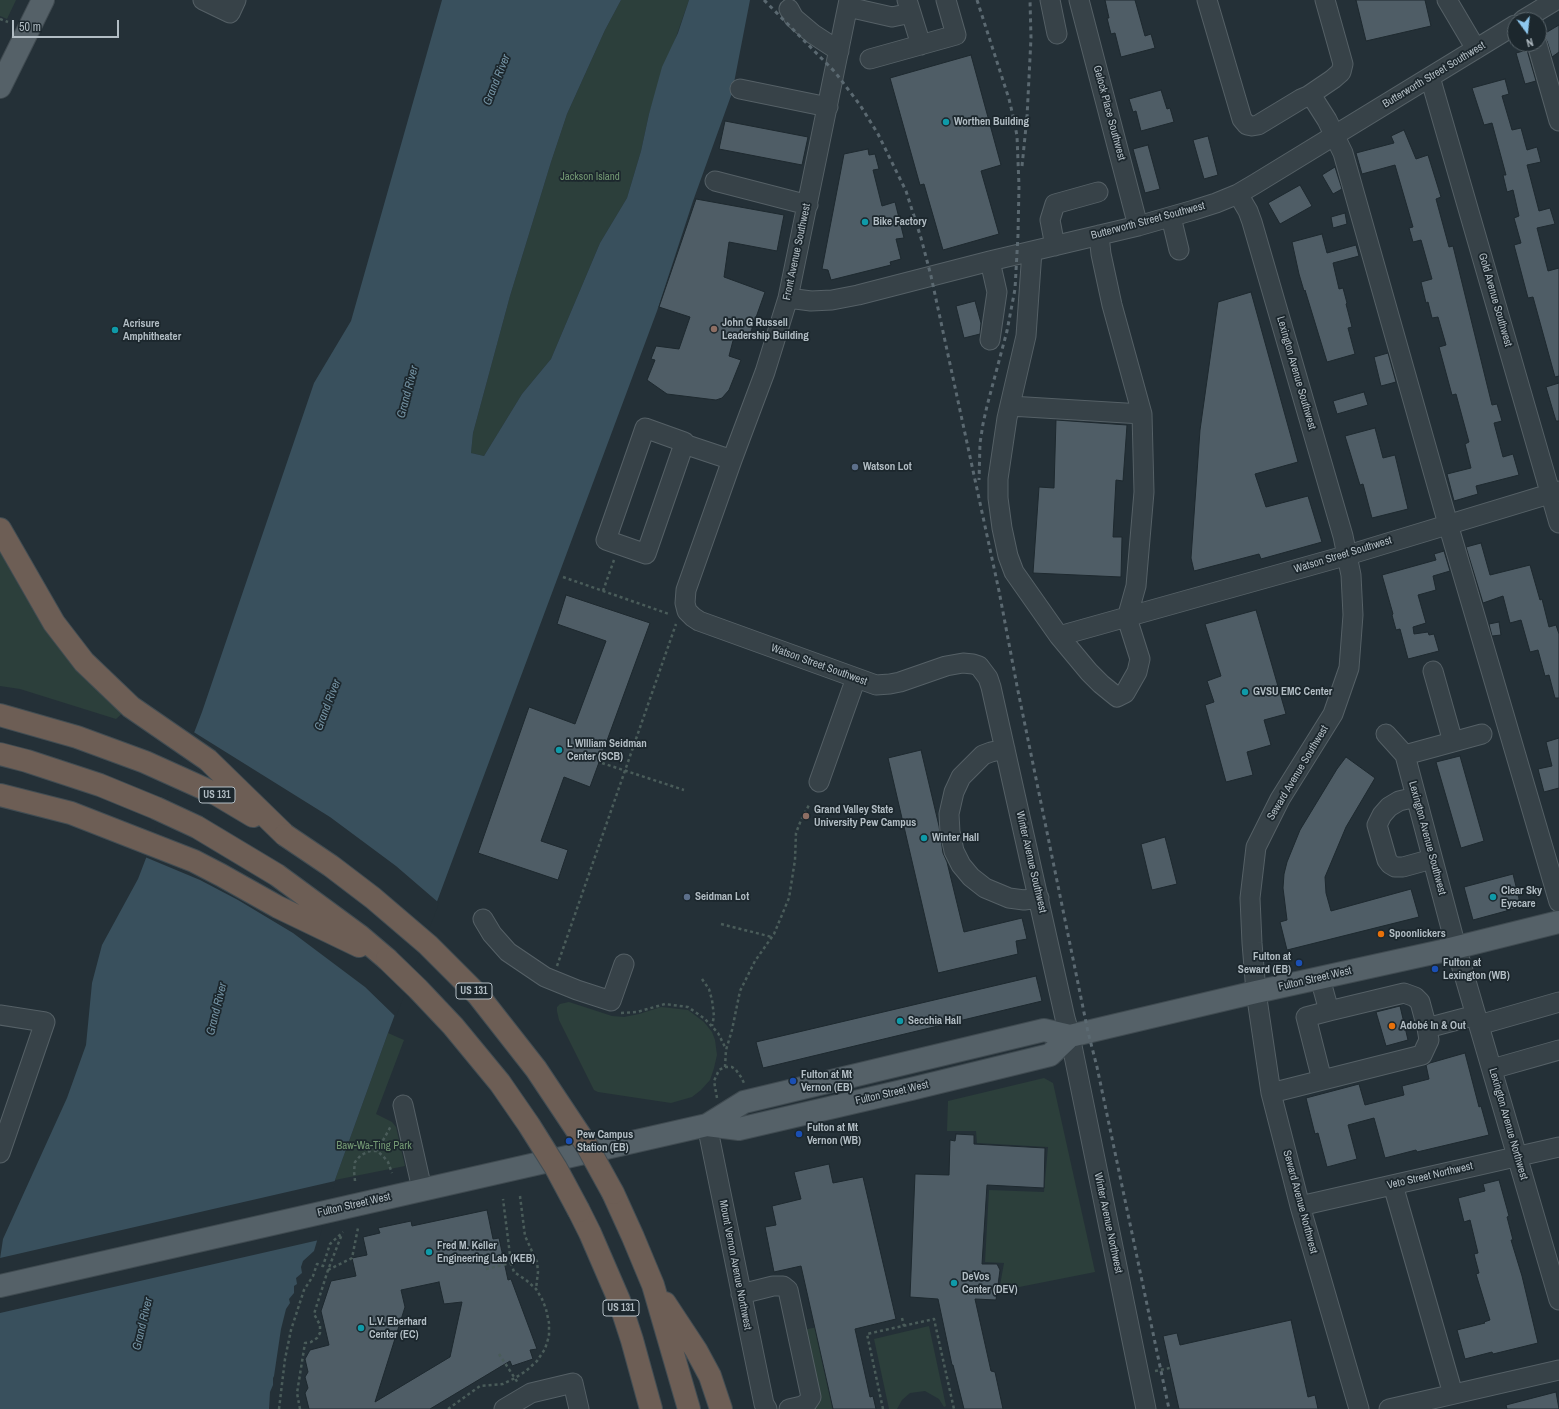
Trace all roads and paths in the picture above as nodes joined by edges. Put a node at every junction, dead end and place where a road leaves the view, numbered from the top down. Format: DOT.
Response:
graph roads {
  1 [pos="43,0"];
  2 [pos="203,0"];
  3 [pos="236,0"];
  4 [pos="946,0"];
  5 [pos="1050,0"];
  6 [pos="1079,0"];
  7 [pos="1207,0"];
  8 [pos="1326,0"];
  9 [pos="1447,0"];
  10 [pos="1556,0"];
  11 [pos="849,4"];
  12 [pos="909,7"];
  13 [pos="789,9"];
  14 [pos="1537,12"];
  15 [pos="0,18"];
  16 [pos="8,22"];
  17 [pos="1507,30"];
  18 [pos="1057,34"];
  19 [pos="921,45"];
  20 [pos="1476,49"];
  21 [pos="839,51"];
  22 [pos="1539,52"];
  23 [pos="870,59"];
  24 [pos="1430,77"];
  25 [pos="0,87"];
  26 [pos="740,90"];
  27 [pos="1308,96"];
  28 [pos="828,107"];
  29 [pos="1559,121"];
  30 [pos="1336,135"];
  31 [pos="715,181"];
  32 [pos="1098,192"];
  33 [pos="1238,194"];
  34 [pos="808,205"];
  35 [pos="1172,217"];
  36 [pos="1138,226"];
  37 [pos="1099,235"];
  38 [pos="1055,246"];
  39 [pos="1179,250"];
  40 [pos="1032,251"];
  41 [pos="990,261"];
  42 [pos="788,298"];
  43 [pos="990,340"];
  44 [pos="1010,406"];
  45 [pos="1142,414"];
  46 [pos="684,444"];
  47 [pos="732,460"];
  48 [pos="1555,492"];
  49 [pos="1559,523"];
  50 [pos="1448,524"];
  51 [pos="0,529"];
  52 [pos="619,544"];
  53 [pos="1348,555"];
  54 [pos="563,577"];
  55 [pos="603,591"];
  56 [pos="669,614"];
  57 [pos="682,618"];
  58 [pos="1127,618"];
  59 [pos="1059,636"];
  60 [pos="1433,671"];
  61 [pos="856,678"];
  62 [pos="991,688"];
  63 [pos="0,715"];
  64 [pos="1386,734"];
  65 [pos="1482,734"];
  66 [pos="1453,742"];
  67 [pos="1005,749"];
  68 [pos="0,754"];
  69 [pos="1404,755"];
  70 [pos="602,764"];
  71 [pos="625,771"];
  72 [pos="819,782"];
  73 [pos="684,790"];
  74 [pos="0,795"];
  75 [pos="1416,797"];
  76 [pos="809,805"];
  77 [pos="285,835"];
  78 [pos="1432,859"];
  79 [pos="1039,898"];
  80 [pos="1559,902"];
  81 [pos="483,919"];
  82 [pos="1559,922"];
  83 [pos="721,924"];
  84 [pos="772,938"];
  85 [pos="1456,947"];
  86 [pos="387,959"];
  87 [pos="624,964"];
  88 [pos="555,970"];
  89 [pos="1320,978"];
  90 [pos="702,979"];
  91 [pos="1256,992"];
  92 [pos="1559,1002"];
  93 [pos="1329,1011"];
  94 [pos="618,1013"];
  95 [pos="0,1015"];
  96 [pos="1477,1020"];
  97 [pos="712,1026"];
  98 [pos="1428,1028"];
  99 [pos="1070,1036"];
  100 [pos="726,1050"];
  101 [pos="1559,1050"];
  102 [pos="725,1067"];
  103 [pos="1492,1069"];
  104 [pos="1322,1080"];
  105 [pos="746,1090"];
  106 [pos="1271,1092"];
  107 [pos="718,1098"];
  108 [pos="403,1104"];
  109 [pos="707,1125"];
  110 [pos="1559,1147"];
  111 [pos="0,1153"];
  112 [pos="1517,1156"];
  113 [pos="392,1173"];
  114 [pos="355,1181"];
  115 [pos="1393,1185"];
  116 [pos="422,1189"];
  117 [pos="520,1196"];
  118 [pos="503,1199"];
  119 [pos="1300,1206"];
  120 [pos="358,1228"];
  121 [pos="512,1263"];
  122 [pos="486,1269"];
  123 [pos="328,1270"];
  124 [pos="653,1285"];
  125 [pos="0,1286"];
  126 [pos="536,1289"];
  127 [pos="741,1294"];
  128 [pos="1559,1300"];
  129 [pos="902,1318"];
  130 [pos="904,1326"];
  131 [pos="499,1354"];
  132 [pos="1170,1368"];
  133 [pos="1559,1370"];
  134 [pos="1148,1373"];
  135 [pos="515,1378"];
  136 [pos="1453,1394"];
  137 [pos="526,1396"];
  138 [pos="767,1408"];
  139 [pos="279,1409"];
  140 [pos="300,1409"];
  141 [pos="448,1409"];
  142 [pos="504,1409"];
  143 [pos="579,1409"];
  144 [pos="651,1409"];
  145 [pos="689,1409"];
  146 [pos="721,1409"];
  147 [pos="789,1409"];
  148 [pos="883,1409"];
  149 [pos="954,1409"];
  150 [pos="1146,1409"];
  151 [pos="1359,1409"];
  152 [pos="1389,1409"];
  1 -- 25 [label="main road"];
  2 -- 3 [label="street"];
  4 -- 19 [label="street"];
  5 -- 18 [label="street"];
  6 -- 36 [label="street, Gelock Place Southwest"];
  7 -- 27 [label="street"];
  8 -- 27 [label="street"];
  9 -- 20 [label="street"];
  10 -- 14 [label="street, Butterworth Street Southwest"];
  11 -- 12 [label="street"];
  11 -- 21 [label="street, Front Avenue Southwest"];
  12 -- 19 [label="street"];
  13 -- 21 [label="street"];
  15 -- 16 [label="path"];
  17 -- 20 [label="street, Butterworth Street Southwest"];
  19 -- 23 [label="street"];
  20 -- 24 [label="street, Butterworth Street Southwest"];
  21 -- 28 [label="street, Front Avenue Southwest"];
  22 -- 29 [label="street"];
  24 -- 30 [label="street, Butterworth Street Southwest"];
  24 -- 48 [label="street, Gold Avenue Southwest"];
  26 -- 28 [label="street"];
  27 -- 30 [label="street"];
  28 -- 34 [label="street, Front Avenue Southwest"];
  30 -- 33 [label="street, Butterworth Street Southwest"];
  30 -- 50 [label="street"];
  31 -- 34 [label="street"];
  32 -- 38 [label="street"];
  33 -- 35 [label="street, Butterworth Street Southwest"];
  33 -- 53 [label="street, Lexington Avenue Southwest"];
  34 -- 42 [label="street, Front Avenue Southwest"];
  35 -- 36 [label="street, Butterworth Street Southwest"];
  35 -- 39 [label="street"];
  36 -- 37 [label="street, Butterworth Street Southwest"];
  37 -- 38 [label="street, Butterworth Street Southwest"];
  37 -- 45 [label="street"];
  38 -- 40 [label="street, Butterworth Street Southwest"];
  40 -- 41 [label="street, Butterworth Street Southwest"];
  40 -- 44 [label="street"];
  41 -- 42 [label="street, Butterworth Street Southwest"];
  41 -- 43 [label="street"];
  42 -- 47 [label="street, Front Avenue Southwest"];
  44 -- 45 [label="street"];
  44 -- 59 [label="street"];
  45 -- 58 [label="street"];
  46 -- 47 [label="street"];
  46 -- 52 [label="street"];
  46 -- 52 [label="street"];
  47 -- 57 [label="street, Front Avenue Southwest"];
  48 -- 49 [label="street, Gold Avenue Southwest"];
  48 -- 50 [label="street, Watson Street Southwest"];
  50 -- 53 [label="street, Watson Street Southwest"];
  50 -- 80 [label="street"];
  51 -- 77 [label="highway"];
  52 -- 55 [label="path"];
  53 -- 58 [label="street, Watson Street Southwest"];
  53 -- 91 [label="street, Seward Avenue Southwest"];
  54 -- 55 [label="path"];
  55 -- 56 [label="path"];
  57 -- 61 [label="street, Watson Street Southwest"];
  57 -- 71 [label="path"];
  58 -- 59 [label="street, Watson Street Southwest"];
  58 -- 59 [label="street"];
  60 -- 66 [label="street"];
  61 -- 62 [label="street, Watson Street Southwest"];
  61 -- 72 [label="street"];
  62 -- 67 [label="street, Winter Avenue Southwest"];
  63 -- 77 [label="highway, US 131"];
  64 -- 69 [label="street, Lexington Avenue Southwest"];
  65 -- 66 [label="street"];
  66 -- 69 [label="street"];
  67 -- 79 [label="street, Winter Avenue Southwest"];
  67 -- 79 [label="street"];
  68 -- 86 [label="highway, US 131"];
  69 -- 75 [label="street, Lexington Avenue Southwest"];
  70 -- 71 [label="path"];
  71 -- 73 [label="path"];
  71 -- 88 [label="path"];
  74 -- 86 [label="highway"];
  75 -- 78 [label="street, Lexington Avenue Southwest"];
  75 -- 78 [label="street"];
  76 -- 84 [label="path"];
  77 -- 124 [label="highway, US 131, bridge"];
  78 -- 85 [label="street, Lexington Avenue Southwest"];
  79 -- 99 [label="street, Winter Avenue Southwest"];
  81 -- 87 [label="street"];
  82 -- 85 [label="main road, Fulton Street West"];
  83 -- 84 [label="path"];
  84 -- 100 [label="path"];
  85 -- 89 [label="main road, Fulton Street West"];
  85 -- 96 [label="street, Lexington Avenue Northwest"];
  86 -- 144 [label="highway, US 131, bridge"];
  89 -- 91 [label="main road, Fulton Street West"];
  89 -- 93 [label="street"];
  90 -- 97 [label="path"];
  91 -- 99 [label="main road, Fulton Street West"];
  91 -- 106 [label="street, Seward Avenue Northwest"];
  92 -- 96 [label="street"];
  93 -- 98 [label="street"];
  93 -- 104 [label="street"];
  94 -- 97 [label="path"];
  95 -- 111 [label="street"];
  96 -- 98 [label="street"];
  96 -- 103 [label="street, Lexington Avenue Northwest"];
  97 -- 100 [label="path"];
  98 -- 104 [label="street"];
  99 -- 109 [label="main road, Fulton Street West"];
  99 -- 150 [label="street, Winter Avenue Northwest"];
  100 -- 102 [label="path"];
  101 -- 103 [label="street"];
  102 -- 105 [label="path"];
  102 -- 107 [label="path"];
  103 -- 112 [label="street, Lexington Avenue Northwest"];
  104 -- 106 [label="street"];
  106 -- 119 [label="street, Seward Avenue Northwest"];
  108 -- 116 [label="street"];
  109 -- 116 [label="main road, Fulton Street West"];
  109 -- 127 [label="street, Mount Vernon Avenue Northwest"];
  110 -- 112 [label="street, Veto Street Northwest"];
  112 -- 115 [label="street, Veto Street Northwest"];
  112 -- 128 [label="street, Lexington Avenue Northwest"];
  113 -- 114 [label="path"];
  115 -- 119 [label="street, Veto Street Northwest"];
  115 -- 136 [label="street"];
  116 -- 125 [label="main road, Fulton Street West"];
  117 -- 126 [label="path"];
  118 -- 121 [label="path"];
  119 -- 151 [label="street, Seward Avenue Northwest"];
  120 -- 123 [label="path"];
  121 -- 122 [label="path"];
  121 -- 126 [label="path"];
  123 -- 139 [label="path"];
  123 -- 140 [label="path"];
  124 -- 145 [label="highway, US 131"];
  124 -- 146 [label="highway"];
  126 -- 135 [label="path"];
  127 -- 138 [label="street, Mount Vernon Avenue Northwest"];
  127 -- 147 [label="street"];
  129 -- 130 [label="path"];
  130 -- 148 [label="path"];
  130 -- 149 [label="path"];
  131 -- 135 [label="path"];
  132 -- 134 [label="path"];
  133 -- 136 [label="street"];
  135 -- 137 [label="path"];
  135 -- 141 [label="path"];
  136 -- 152 [label="street"];
  137 -- 142 [label="street"];
  137 -- 143 [label="street"];
}
